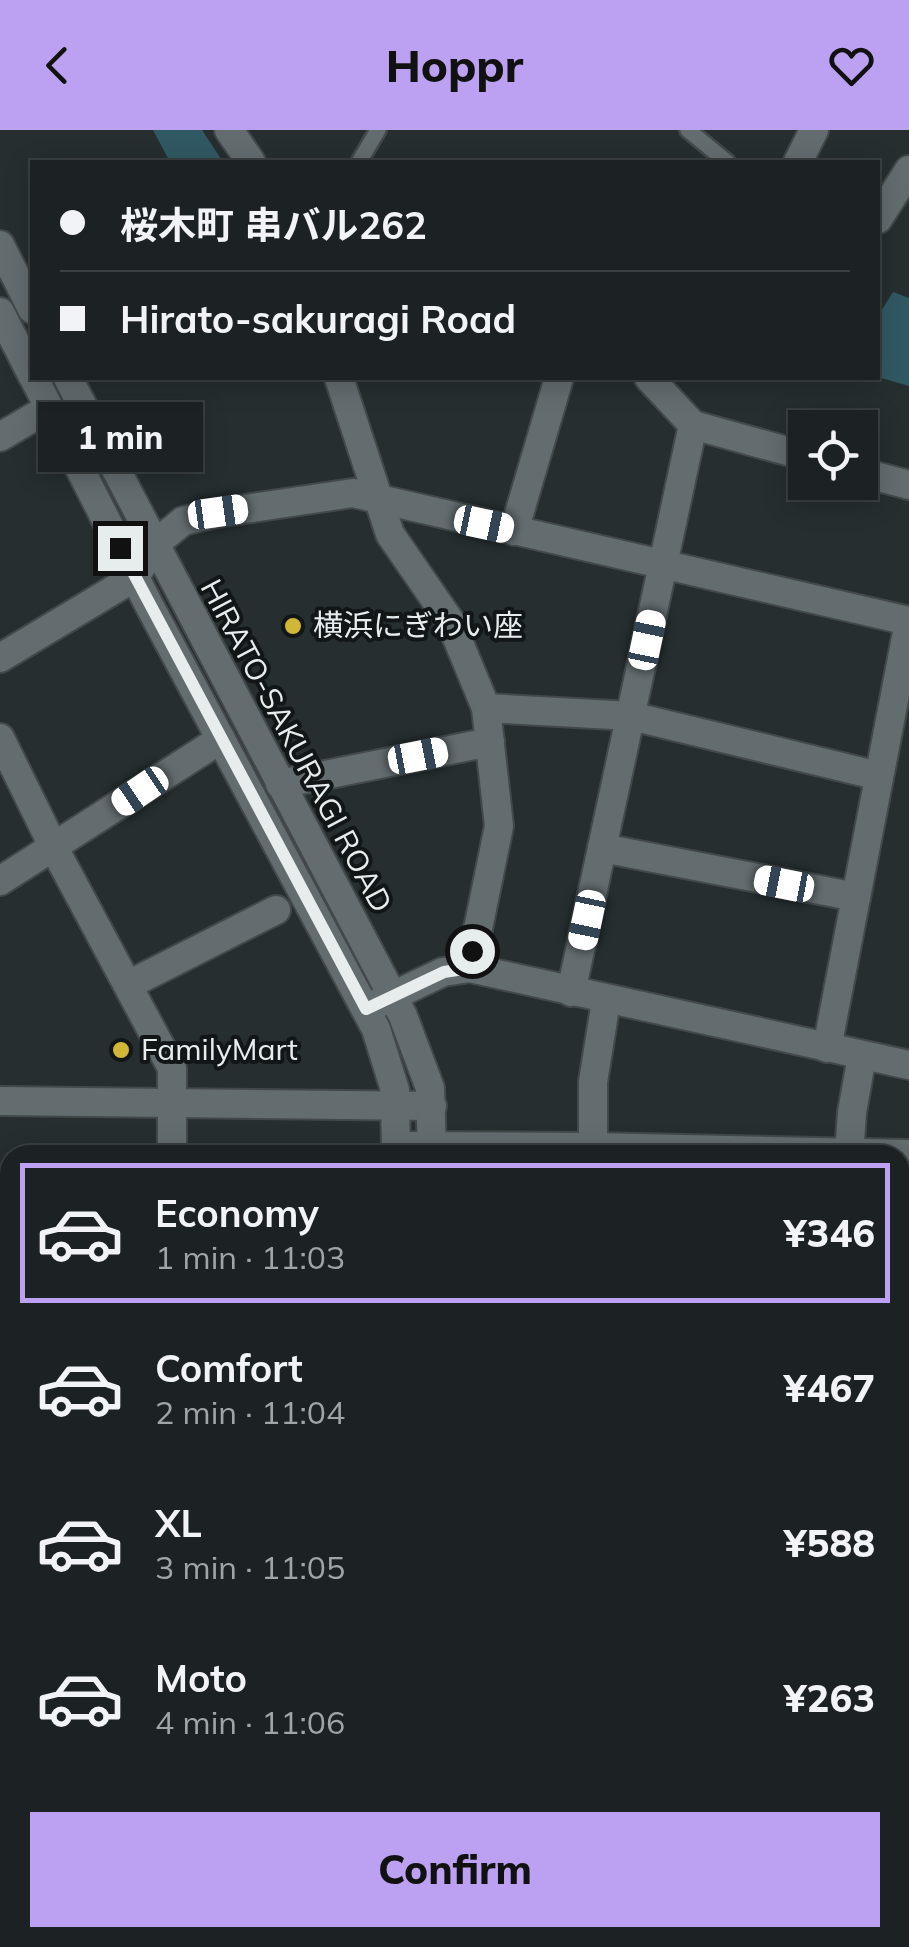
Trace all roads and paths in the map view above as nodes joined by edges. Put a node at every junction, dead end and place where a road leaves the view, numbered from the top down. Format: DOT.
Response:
graph roads {
  1 [pos="228,130"];
  2 [pos="378,130"];
  3 [pos="688,130"];
  4 [pos="814,130"];
  5 [pos="250,160"];
  6 [pos="360,160"];
  7 [pos="725,160"];
  8 [pos="799,160"];
  9 [pos="909,170"];
  10 [pos="880,216"];
  11 [pos="0,245"];
  12 [pos="30,305"];
  13 [pos="0,312"];
  14 [pos="30,370"];
  15 [pos="35,380"];
  16 [pos="69,380"];
  17 [pos="340,380"];
  18 [pos="557,380"];
  19 [pos="651,380"];
  20 [pos="49,408"];
  21 [pos="693,425"];
  22 [pos="0,437"];
  23 [pos="788,451"];
  24 [pos="878,477"];
  25 [pos="909,485"];
  26 [pos="380,501"];
  27 [pos="514,530"];
  28 [pos="154,545"];
  29 [pos="664,564"];
  30 [pos="135,577"];
  31 [pos="909,622"];
  32 [pos="0,658"];
  33 [pos="486,708"];
  34 [pos="631,716"];
  35 [pos="0,738"];
  36 [pos="221,739"];
  37 [pos="490,742"];
  38 [pos="879,776"];
  39 [pos="280,784"];
  40 [pos="54,848"];
  41 [pos="602,848"];
  42 [pos="0,882"];
  43 [pos="856,898"];
  44 [pos="276,910"];
  45 [pos="470,968"];
  46 [pos="128,985"];
  47 [pos="572,992"];
  48 [pos="392,996"];
  49 [pos="606,1001"];
  50 [pos="366,1009"];
  51 [pos="827,1048"];
  52 [pos="862,1056"];
  53 [pos="909,1066"];
  54 [pos="0,1101"];
  55 [pos="172,1102"];
  56 [pos="396,1106"];
  57 [pos="432,1106"];
  58 [pos="172,1145"];
  59 [pos="396,1145"];
  60 [pos="432,1145"];
  61 [pos="593,1145"];
  62 [pos="850,1145"];
  1 -- 5 [label="street"];
  2 -- 6 [label="lane"];
  3 -- 7 [label="lane"];
  4 -- 8 [label="street"];
  9 -- 10 [label="street"];
  11 -- 12 [label="street"];
  13 -- 14 [label="street, HIRATO-SAKURAGI ROAD"];
  15 -- 20 [label="street, HIRATO-SAKURAGI ROAD"];
  16 -- 28 [label="street, HIRATO-SAKURAGI ROAD"];
  17 -- 26 [label="street"];
  18 -- 27 [label="street"];
  19 -- 21 [label="street"];
  20 -- 22 [label="street"];
  20 -- 30 [label="street, HIRATO-SAKURAGI ROAD"];
  21 -- 23 [label="street"];
  21 -- 29 [label="street"];
  24 -- 25 [label="street"];
  26 -- 27 [label="street"];
  26 -- 28 [label="street"];
  26 -- 33 [label="street"];
  27 -- 29 [label="street"];
  28 -- 30 [label="street"];
  28 -- 39 [label="street, HIRATO-SAKURAGI ROAD"];
  29 -- 31 [label="street"];
  29 -- 34 [label="street"];
  30 -- 32 [label="street"];
  30 -- 36 [label="street, HIRATO-SAKURAGI ROAD"];
  31 -- 38 [label="street"];
  33 -- 34 [label="street"];
  33 -- 37 [label="street"];
  34 -- 38 [label="street"];
  34 -- 41 [label="street"];
  35 -- 40 [label="street"];
  36 -- 40 [label="street"];
  36 -- 50 [label="street, HIRATO-SAKURAGI ROAD"];
  37 -- 39 [label="street"];
  37 -- 45 [label="street"];
  38 -- 43 [label="street"];
  39 -- 48 [label="street, HIRATO-SAKURAGI ROAD"];
  40 -- 42 [label="street"];
  40 -- 46 [label="street"];
  41 -- 43 [label="street"];
  41 -- 47 [label="street"];
  43 -- 51 [label="street"];
  44 -- 46 [label="street"];
  45 -- 47 [label="street"];
  45 -- 48 [label="street"];
  46 -- 55 [label="street"];
  47 -- 49 [label="street"];
  48 -- 50 [label="street"];
  48 -- 57 [label="street, HIRATO-SAKURAGI ROAD"];
  49 -- 51 [label="street"];
  49 -- 61 [label="street"];
  50 -- 56 [label="street, HIRATO-SAKURAGI ROAD"];
  51 -- 52 [label="street"];
  52 -- 53 [label="street"];
  52 -- 62 [label="street"];
  54 -- 55 [label="street"];
  55 -- 56 [label="street"];
  55 -- 58 [label="street"];
  56 -- 57 [label="street"];
  56 -- 59 [label="street, HIRATO-SAKURAGI ROAD"];
  57 -- 60 [label="street, HIRATO-SAKURAGI ROAD"];
}
